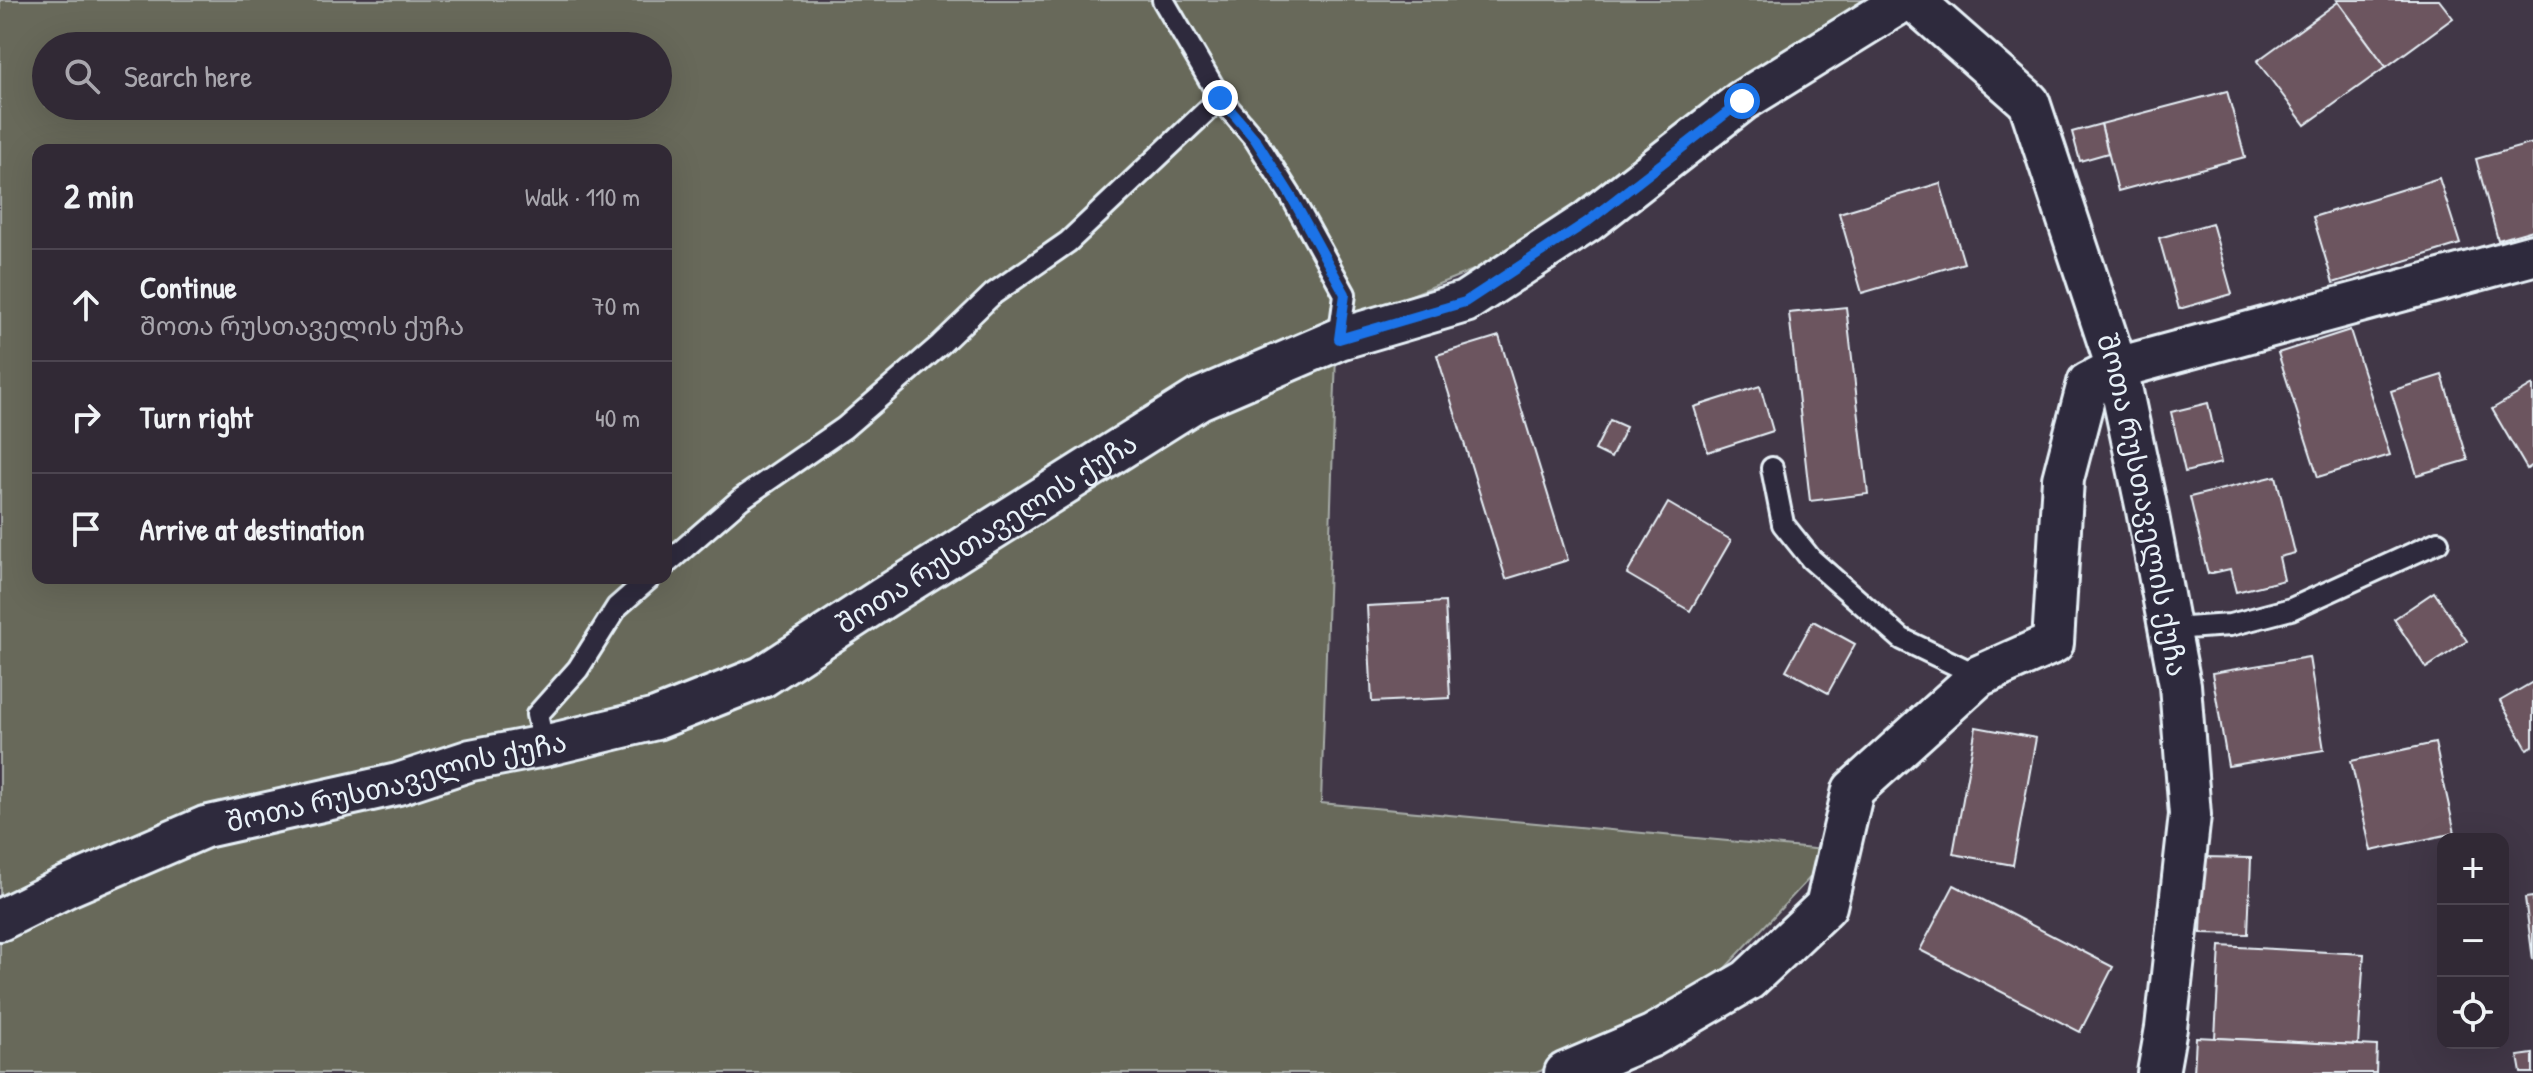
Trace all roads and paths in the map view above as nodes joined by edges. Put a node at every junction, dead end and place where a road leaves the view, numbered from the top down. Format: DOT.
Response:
graph roads {
  1 [pos="1163,0"];
  2 [pos="1905,0"];
  3 [pos="1913,0"];
  4 [pos="1220,98"];
  5 [pos="2533,255"];
  6 [pos="1339,339"];
  7 [pos="2117,368"];
  8 [pos="1772,468"];
  9 [pos="2438,542"];
  10 [pos="672,559"];
  11 [pos="643,584"];
  12 [pos="2171,629"];
  13 [pos="1979,676"];
  14 [pos="544,746"];
  15 [pos="0,920"];
  16 [pos="1565,1073"];
  17 [pos="2158,1073"];
  1 -- 4 [label="lane"];
  2 -- 6 [label="street, შოთა რუსთაველის ქუჩა"];
  3 -- 7 [label="street, შოთა რუსთაველის ქუჩა"];
  4 -- 6 [label="lane"];
  4 -- 10 [label="lane"];
  5 -- 7 [label="street"];
  6 -- 14 [label="street, შოთა რუსთაველის ქუჩა"];
  7 -- 12 [label="street, შოთა რუსთაველის ქუჩა"];
  7 -- 13 [label="street"];
  8 -- 13 [label="lane"];
  9 -- 12 [label="lane"];
  11 -- 14 [label="lane"];
  12 -- 17 [label="street, შოთა რუსთაველის ქუჩა"];
  13 -- 16 [label="street"];
  14 -- 15 [label="street, შოთა რუსთაველის ქუჩა"];
}
